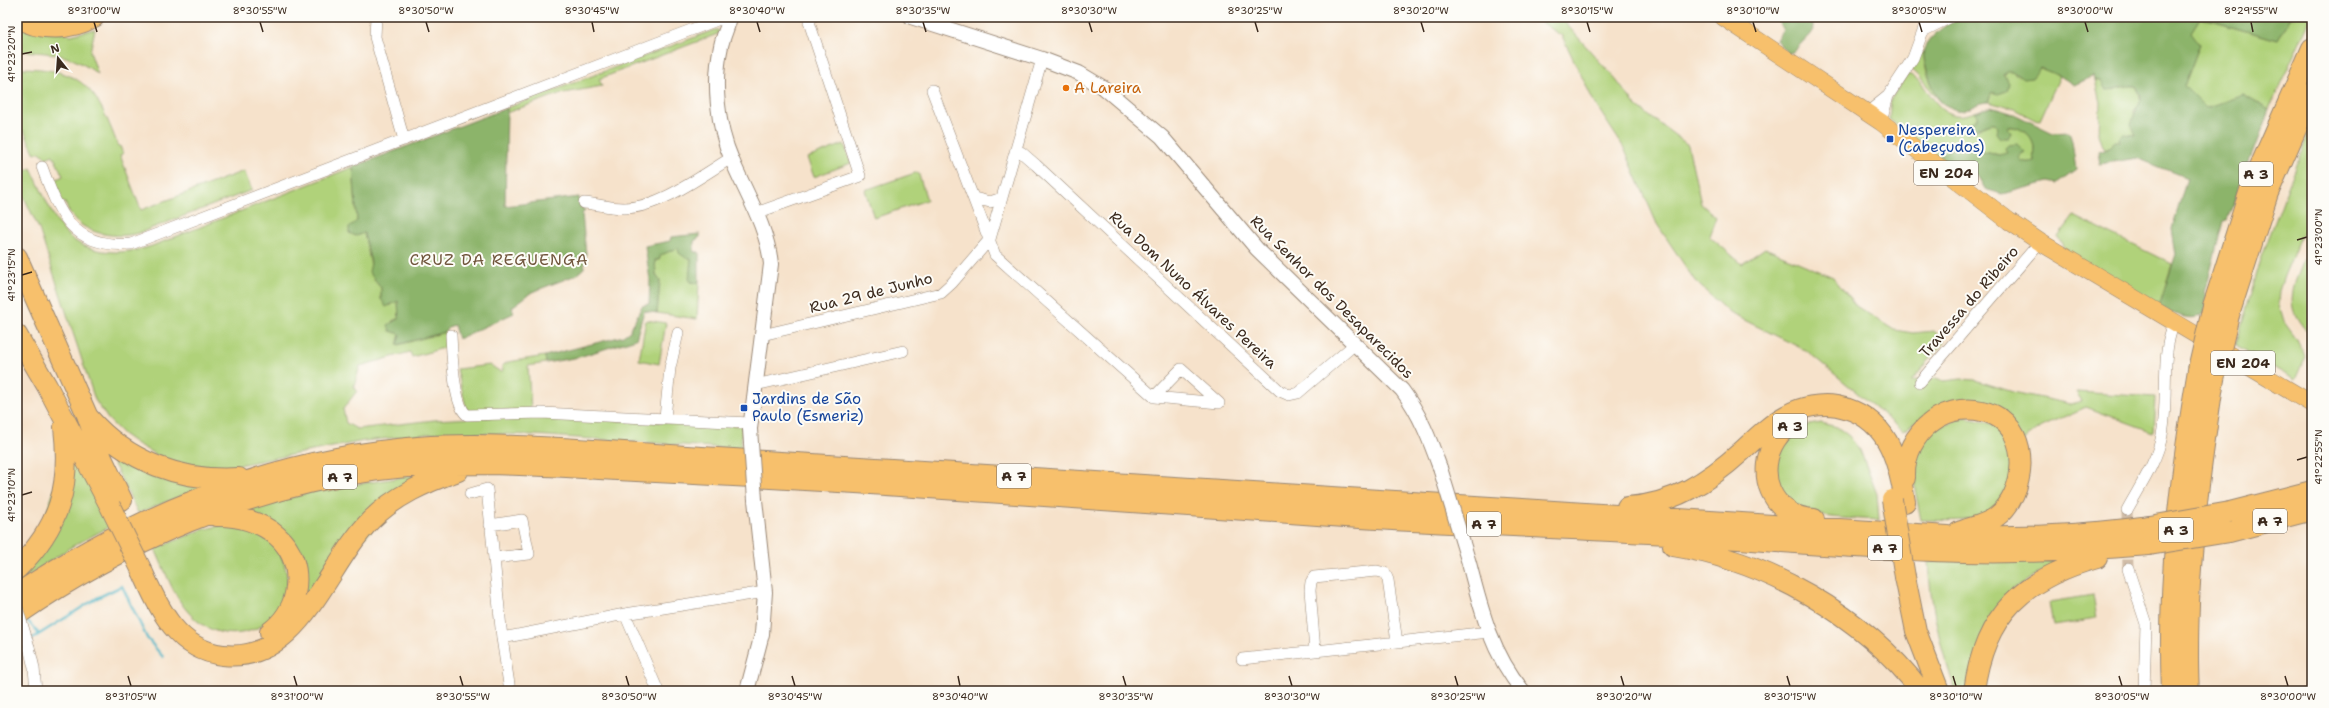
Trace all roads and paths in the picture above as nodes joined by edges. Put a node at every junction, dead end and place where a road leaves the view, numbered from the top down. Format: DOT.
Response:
graph roads {
  1 [pos="17,17"];
  2 [pos="94,17"];
  3 [pos="376,17"];
  4 [pos="812,17"];
  5 [pos="911,17"];
  6 [pos="1723,17"];
  7 [pos="1928,17"];
  8 [pos="1951,17"];
  9 [pos="730,18"];
  10 [pos="1923,31"];
  11 [pos="2312,48"];
  12 [pos="1042,60"];
  13 [pos="932,90"];
  14 [pos="2312,93"];
  15 [pos="1888,96"];
  16 [pos="1867,113"];
  17 [pos="1881,122"];
  18 [pos="404,140"];
  19 [pos="1016,150"];
  20 [pos="731,158"];
  21 [pos="42,167"];
  22 [pos="974,198"];
  23 [pos="1002,198"];
  24 [pos="584,202"];
  25 [pos="756,213"];
  26 [pos="990,239"];
  27 [pos="2040,242"];
  28 [pos="17,256"];
  29 [pos="2221,310"];
  30 [pos="2174,323"];
  31 [pos="678,333"];
  32 [pos="17,335"];
  33 [pos="451,335"];
  34 [pos="762,335"];
  35 [pos="1355,344"];
  36 [pos="903,351"];
  37 [pos="2206,375"];
  38 [pos="1920,382"];
  39 [pos="755,385"];
  40 [pos="1154,398"];
  41 [pos="2312,404"];
  42 [pos="87,415"];
  43 [pos="63,417"];
  44 [pos="665,418"];
  45 [pos="750,426"];
  46 [pos="480,465"];
  47 [pos="262,476"];
  48 [pos="2312,492"];
  49 [pos="470,494"];
  50 [pos="1899,501"];
  51 [pos="116,503"];
  52 [pos="2128,510"];
  53 [pos="2312,510"];
  54 [pos="1575,512"];
  55 [pos="206,516"];
  56 [pos="490,525"];
  57 [pos="1838,530"];
  58 [pos="1620,532"];
  59 [pos="1948,536"];
  60 [pos="2149,536"];
  61 [pos="494,558"];
  62 [pos="17,569"];
  63 [pos="2128,569"];
  64 [pos="149,570"];
  65 [pos="1911,578"];
  66 [pos="765,592"];
  67 [pos="17,594"];
  68 [pos="17,607"];
  69 [pos="625,614"];
  70 [pos="17,615"];
  71 [pos="1489,632"];
  72 [pos="502,638"];
  73 [pos="1397,642"];
  74 [pos="1316,651"];
  75 [pos="1242,659"];
  76 [pos="36,691"];
  77 [pos="510,691"];
  78 [pos="658,691"];
  79 [pos="747,691"];
  80 [pos="1523,691"];
  81 [pos="1921,691"];
  82 [pos="1939,691"];
  83 [pos="1948,691"];
  84 [pos="1974,691"];
  85 [pos="2144,691"];
  86 [pos="2172,691"];
  87 [pos="2189,691"];
  1 -- 2 [label="highway"];
  3 -- 18 [label="street"];
  4 -- 25 [label="street"];
  5 -- 12 [label="street, Rua Senhor dos Desaparecidos"];
  6 -- 16 [label="main road, EN 204"];
  7 -- 10 [label="street"];
  8 -- 10 [label="street"];
  9 -- 18 [label="street"];
  9 -- 20 [label="street"];
  10 -- 15 [label="street"];
  11 -- 29 [label="highway, A 3"];
  12 -- 19 [label="street"];
  12 -- 35 [label="street, Rua Senhor dos Desaparecidos"];
  13 -- 22 [label="street"];
  14 -- 29 [label="highway, A 3"];
  15 -- 16 [label="street"];
  15 -- 17 [label="street"];
  16 -- 17 [label="main road, EN 204"];
  17 -- 27 [label="main road, EN 204"];
  18 -- 21 [label="street"];
  19 -- 23 [label="street"];
  19 -- 35 [label="street, Rua Dom Nuno Álvares Pereira"];
  20 -- 24 [label="street"];
  20 -- 25 [label="street"];
  22 -- 23 [label="street"];
  22 -- 26 [label="street"];
  23 -- 26 [label="street"];
  25 -- 34 [label="street"];
  26 -- 34 [label="street, Rua 29 de Junho"];
  26 -- 40 [label="street"];
  27 -- 30 [label="main road, EN 204"];
  27 -- 38 [label="street, Travessa do Ribeiro"];
  28 -- 42 [label="highway"];
  29 -- 37 [label="highway, A 3, bridge"];
  30 -- 41 [label="main road, EN 204"];
  30 -- 52 [label="street"];
  31 -- 44 [label="street"];
  32 -- 43 [label="highway"];
  33 -- 44 [label="street"];
  34 -- 39 [label="street"];
  35 -- 71 [label="street, Rua Senhor dos Desaparecidos, bridge"];
  36 -- 39 [label="street"];
  37 -- 86 [label="highway, A 3"];
  37 -- 87 [label="highway, A 3"];
  39 -- 45 [label="street"];
  40 -- 40 [label="street"];
  42 -- 47 [label="highway"];
  42 -- 51 [label="highway"];
  43 -- 51 [label="highway"];
  43 -- 62 [label="highway"];
  44 -- 45 [label="street"];
  45 -- 66 [label="street, bridge"];
  46 -- 55 [label="highway, A 7"];
  46 -- 58 [label="highway, A 7"];
  46 -- 64 [label="highway"];
  47 -- 54 [label="highway, A 7"];
  47 -- 67 [label="highway, A 7"];
  48 -- 60 [label="highway, A 7, bridge"];
  49 -- 56 [label="street"];
  50 -- 54 [label="highway, A 7"];
  50 -- 57 [label="highway, A 3"];
  50 -- 59 [label="highway"];
  50 -- 65 [label="highway, bridge"];
  51 -- 64 [label="highway, bridge"];
  53 -- 60 [label="highway, A 7, bridge"];
  54 -- 57 [label="highway, A 7"];
  55 -- 64 [label="highway"];
  55 -- 70 [label="highway, A 7"];
  56 -- 61 [label="street"];
  56 -- 61 [label="street"];
  57 -- 59 [label="highway, A 7"];
  58 -- 60 [label="highway, A 7"];
  58 -- 81 [label="highway"];
  59 -- 60 [label="highway, A 7"];
  60 -- 84 [label="highway"];
  61 -- 72 [label="street"];
  63 -- 85 [label="street"];
  65 -- 82 [label="highway"];
  65 -- 83 [label="highway"];
  66 -- 69 [label="street"];
  66 -- 79 [label="street"];
  68 -- 76 [label="street, bridge"];
  69 -- 72 [label="street"];
  69 -- 78 [label="street"];
  71 -- 73 [label="street"];
  71 -- 80 [label="street, Rua Senhor dos Desaparecidos"];
  72 -- 77 [label="street"];
  73 -- 74 [label="street"];
  73 -- 74 [label="street"];
  74 -- 75 [label="street"];
}
